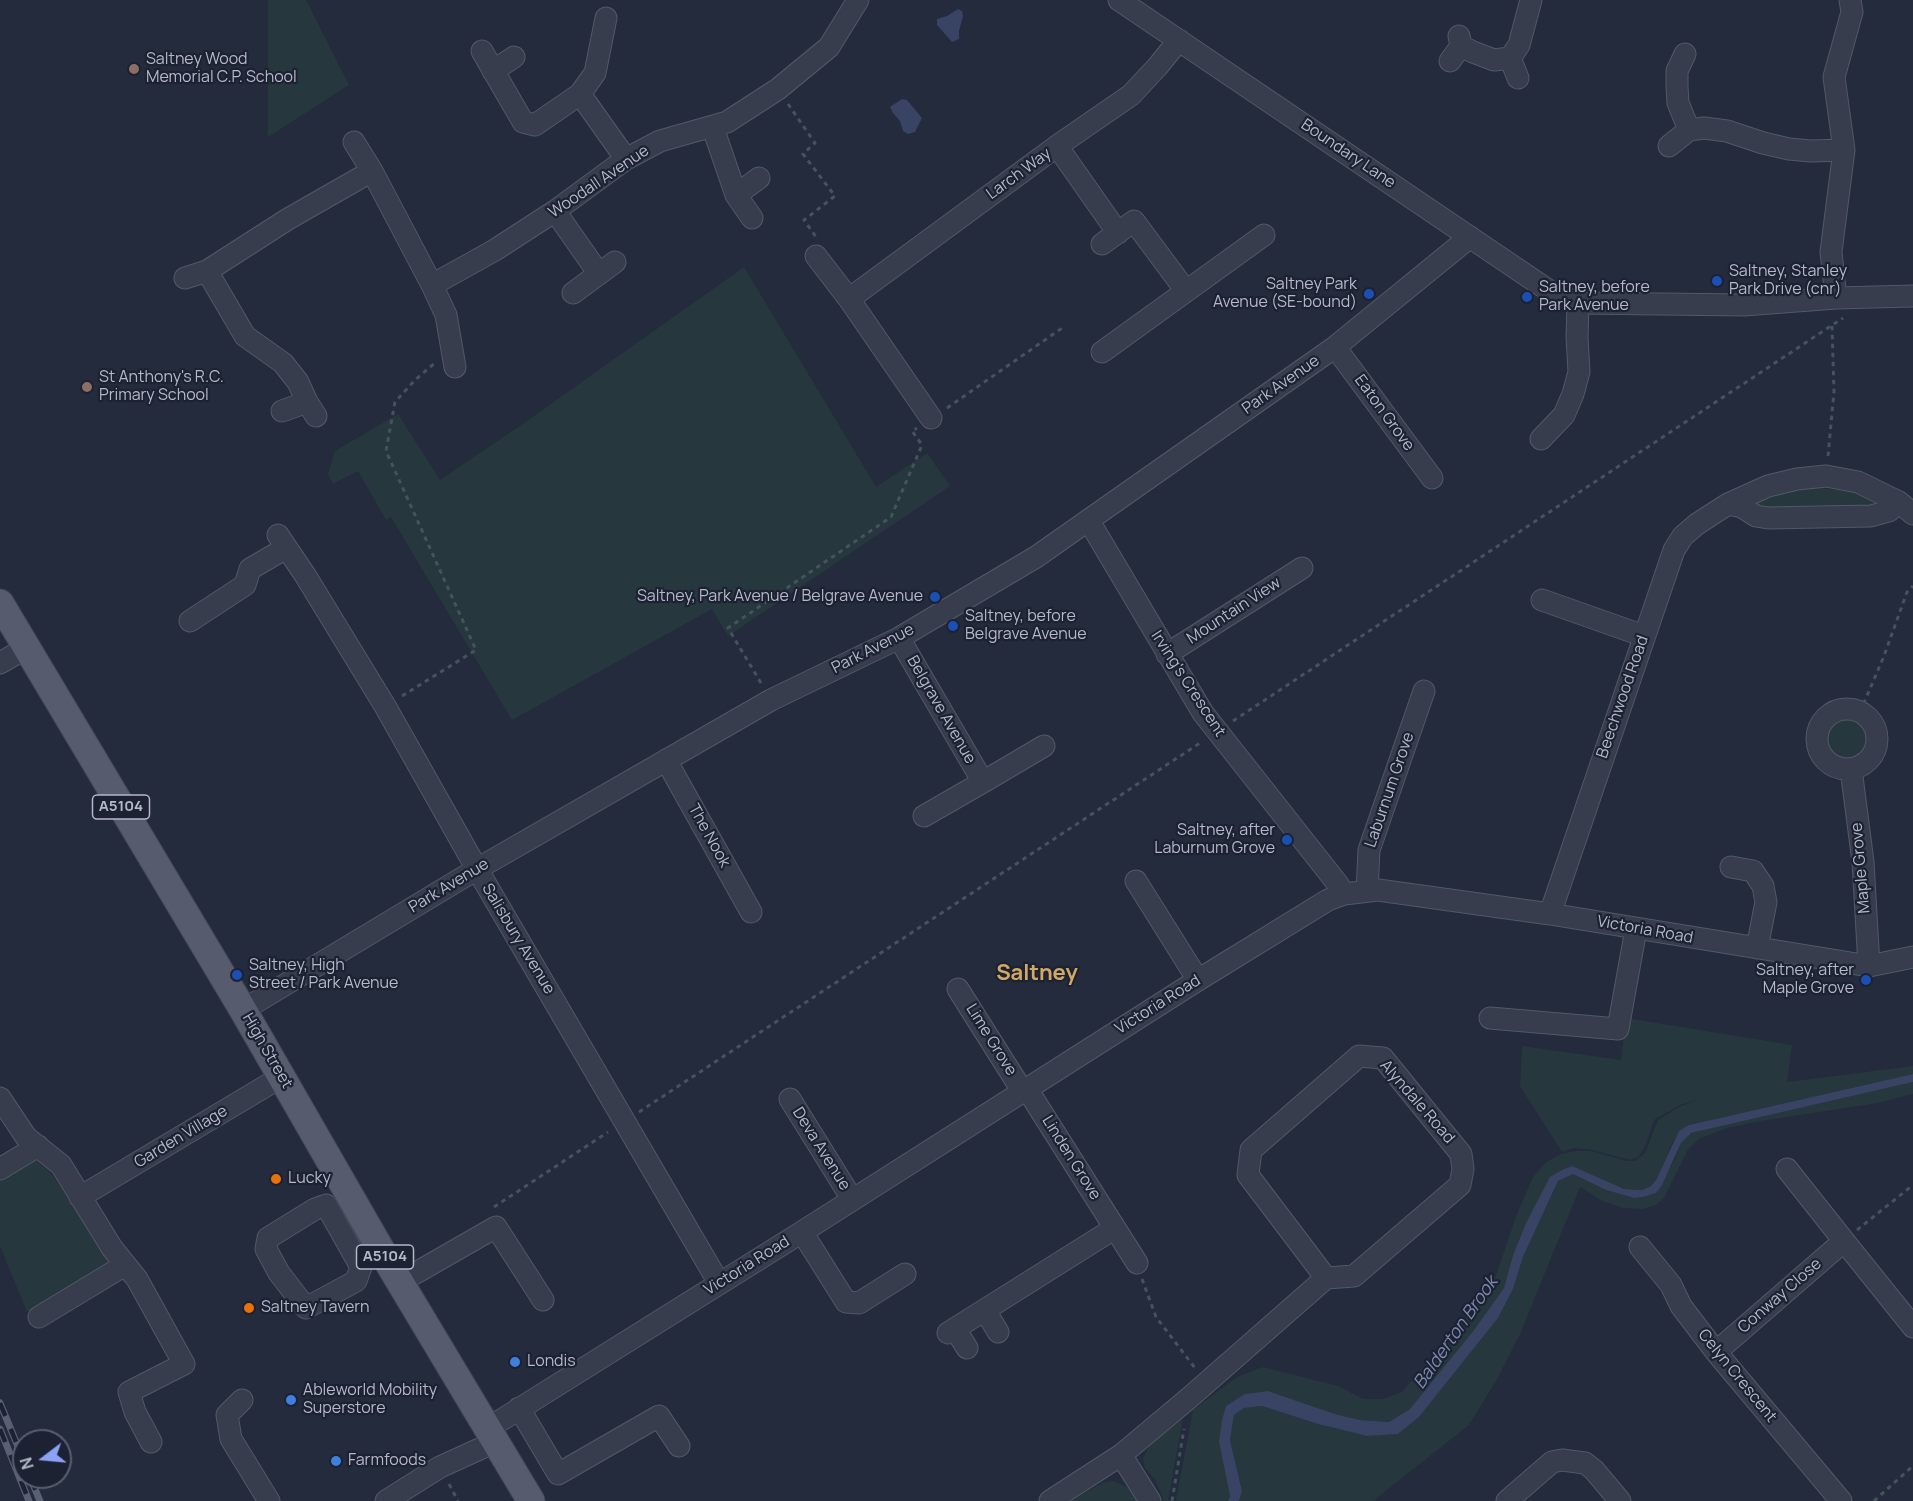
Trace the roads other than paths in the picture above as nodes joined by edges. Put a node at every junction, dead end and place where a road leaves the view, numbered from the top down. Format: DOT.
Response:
graph roads {
  1 [pos="858,0"];
  2 [pos="1119,0"];
  3 [pos="1531,0"];
  4 [pos="1850,0"];
  5 [pos="606,18"];
  6 [pos="1179,39"];
  7 [pos="1457,48"];
  8 [pos="482,51"];
  9 [pos="1685,54"];
  10 [pos="514,57"];
  11 [pos="1510,58"];
  12 [pos="493,71"];
  13 [pos="1518,78"];
  14 [pos="580,94"];
  15 [pos="713,128"];
  16 [pos="1689,130"];
  17 [pos="354,142"];
  18 [pos="1058,146"];
  19 [pos="1669,146"];
  20 [pos="1844,150"];
  21 [pos="626,159"];
  22 [pos="372,171"];
  23 [pos="759,178"];
  24 [pos="736,195"];
  25 [pos="555,211"];
  26 [pos="752,218"];
  27 [pos="1264,235"];
  28 [pos="1470,237"];
  29 [pos="816,256"];
  30 [pos="207,271"];
  31 [pos="185,278"];
  32 [pos="432,285"];
  33 [pos="1186,291"];
  34 [pos="573,293"];
  35 [pos="1913,296"];
  36 [pos="1836,297"];
  37 [pos="849,299"];
  38 [pos="1578,303"];
  39 [pos="1335,347"];
  40 [pos="1102,352"];
  41 [pos="454,360"];
  42 [pos="282,411"];
  43 [pos="931,418"];
  44 [pos="1541,439"];
  45 [pos="1432,478"];
  46 [pos="1728,504"];
  47 [pos="1906,508"];
  48 [pos="1089,521"];
  49 [pos="1302,568"];
  50 [pos="1542,600"];
  51 [pos="0,603"];
  52 [pos="190,621"];
  53 [pos="1644,636"];
  54 [pos="899,638"];
  55 [pos="26,648"];
  56 [pos="1167,654"];
  57 [pos="0,663"];
  58 [pos="1424,692"];
  59 [pos="1044,746"];
  60 [pos="666,760"];
  61 [pos="1851,769"];
  62 [pos="983,782"];
  63 [pos="924,816"];
  64 [pos="1731,867"];
  65 [pos="477,869"];
  66 [pos="1136,881"];
  67 [pos="1367,891"];
  68 [pos="1344,894"];
  69 [pos="752,912"];
  70 [pos="1550,914"];
  71 [pos="1636,929"];
  72 [pos="1757,948"];
  73 [pos="1913,957"];
  74 [pos="1869,966"];
  75 [pos="1198,980"];
  76 [pos="958,989"];
  77 [pos="243,1010"];
  78 [pos="1490,1018"];
  79 [pos="281,1077"];
  80 [pos="1025,1090"];
  81 [pos="0,1098"];
  82 [pos="790,1099"];
  83 [pos="38,1146"];
  84 [pos="0,1169"];
  85 [pos="1787,1169"];
  86 [pos="80,1197"];
  87 [pos="852,1199"];
  88 [pos="1115,1228"];
  89 [pos="802,1232"];
  90 [pos="356,1233"];
  91 [pos="1844,1241"];
  92 [pos="1641,1247"];
  93 [pos="1137,1263"];
  94 [pos="126,1265"];
  95 [pos="905,1274"];
  96 [pos="1326,1278"];
  97 [pos="400,1282"];
  98 [pos="719,1283"];
  99 [pos="543,1300"];
  100 [pos="985,1310"];
  101 [pos="39,1317"];
  102 [pos="1913,1327"];
  103 [pos="998,1332"];
  104 [pos="967,1348"];
  105 [pos="1716,1352"];
  106 [pos="242,1400"];
  107 [pos="519,1408"];
  108 [pos="491,1435"];
  109 [pos="151,1442"];
  110 [pos="679,1446"];
  111 [pos="1120,1455"];
  112 [pos="269,1501"];
  113 [pos="386,1501"];
  114 [pos="531,1501"];
  115 [pos="1050,1501"];
  116 [pos="1150,1501"];
  117 [pos="1507,1501"];
  118 [pos="1620,1501"];
  119 [pos="1841,1501"];
  1 -- 15 [label="street, Woodall Avenue"];
  2 -- 6 [label="street, Boundary Lane"];
  3 -- 11 [label="street"];
  4 -- 20 [label="street"];
  5 -- 14 [label="street"];
  6 -- 18 [label="street, Larch Way"];
  6 -- 28 [label="street, Boundary Lane"];
  7 -- 11 [label="street"];
  8 -- 12 [label="street"];
  9 -- 16 [label="street"];
  10 -- 12 [label="street"];
  11 -- 13 [label="street"];
  12 -- 14 [label="street"];
  14 -- 21 [label="street"];
  15 -- 21 [label="street, Woodall Avenue"];
  15 -- 24 [label="street"];
  16 -- 19 [label="street"];
  16 -- 20 [label="street"];
  17 -- 22 [label="street"];
  18 -- 33 [label="street"];
  18 -- 37 [label="street, Larch Way"];
  20 -- 36 [label="street"];
  21 -- 25 [label="street, Woodall Avenue"];
  22 -- 30 [label="street"];
  22 -- 32 [label="street"];
  23 -- 24 [label="street"];
  24 -- 26 [label="street"];
  25 -- 32 [label="street, Woodall Avenue"];
  25 -- 34 [label="street"];
  27 -- 33 [label="street"];
  28 -- 38 [label="street, Boundary Lane"];
  28 -- 39 [label="street, Park Avenue"];
  29 -- 37 [label="street"];
  30 -- 31 [label="street"];
  30 -- 42 [label="street"];
  32 -- 41 [label="street"];
  33 -- 40 [label="street"];
  35 -- 36 [label="street, Boundary Lane"];
  36 -- 38 [label="street, Boundary Lane"];
  37 -- 43 [label="street"];
  38 -- 44 [label="street"];
  39 -- 45 [label="street, Eaton Grove"];
  39 -- 48 [label="street, Park Avenue"];
  46 -- 47 [label="street, Beechwood Road"];
  46 -- 47 [label="street, Beechwood Road"];
  46 -- 53 [label="street, Beechwood Road"];
  48 -- 54 [label="street, Park Avenue"];
  48 -- 56 [label="street, Irving's Crescent"];
  49 -- 56 [label="street, Mountain View"];
  50 -- 53 [label="street"];
  51 -- 55 [label="main road, High Street / A5104"];
  52 -- 65 [label="street, Salisbury Avenue"];
  53 -- 70 [label="street, Beechwood Road"];
  54 -- 60 [label="street, Park Avenue"];
  54 -- 62 [label="street, Belgrave Avenue"];
  55 -- 57 [label="street"];
  55 -- 77 [label="main road, High Street / A5104"];
  56 -- 68 [label="street, Irving's Crescent"];
  58 -- 67 [label="street, Laburnum Grove"];
  59 -- 62 [label="street, Belgrave Avenue"];
  60 -- 65 [label="street, Park Avenue"];
  60 -- 69 [label="street, The Nook"];
  61 -- 61 [label="street"];
  61 -- 74 [label="street, Maple Grove"];
  62 -- 63 [label="street, Belgrave Avenue"];
  64 -- 72 [label="street"];
  65 -- 77 [label="street, Park Avenue"];
  65 -- 98 [label="street, Salisbury Avenue"];
  66 -- 75 [label="street"];
  67 -- 68 [label="street, Victoria Road"];
  67 -- 70 [label="street, Victoria Road"];
  68 -- 75 [label="street, Victoria Road"];
  70 -- 71 [label="street, Victoria Road"];
  71 -- 72 [label="street, Victoria Road"];
  71 -- 78 [label="street"];
  72 -- 74 [label="street, Victoria Road"];
  73 -- 74 [label="street, Victoria Road"];
  75 -- 80 [label="street, Victoria Road"];
  76 -- 80 [label="street, Lime Grove"];
  77 -- 79 [label="main road, High Street / A5104"];
  79 -- 86 [label="street, Garden Village"];
  79 -- 90 [label="main road, High Street / A5104"];
  80 -- 87 [label="street, Victoria Road"];
  80 -- 88 [label="street, Linden Grove"];
  81 -- 83 [label="street"];
  82 -- 87 [label="street, Deva Avenue"];
  83 -- 84 [label="street"];
  83 -- 86 [label="street"];
  85 -- 91 [label="street"];
  86 -- 94 [label="street"];
  87 -- 89 [label="street, Victoria Road"];
  88 -- 93 [label="street, Linden Grove"];
  88 -- 100 [label="street"];
  89 -- 95 [label="street"];
  89 -- 98 [label="street, Victoria Road"];
  90 -- 90 [label="street"];
  90 -- 97 [label="main road, High Street / A5104"];
  91 -- 102 [label="street"];
  91 -- 105 [label="street, Conway Close"];
  92 -- 105 [label="street, Celyn Crescent"];
  94 -- 101 [label="street"];
  94 -- 109 [label="street"];
  96 -- 96 [label="street, Alyndale Road"];
  96 -- 111 [label="street"];
  97 -- 99 [label="street"];
  97 -- 108 [label="main road, High Street / A5104"];
  98 -- 107 [label="street, Victoria Road"];
  100 -- 103 [label="street"];
  100 -- 104 [label="street"];
  105 -- 119 [label="street, Celyn Crescent"];
  106 -- 112 [label="street"];
  107 -- 108 [label="street, Victoria Road"];
  107 -- 110 [label="street"];
  108 -- 113 [label="street, Victoria Road"];
  108 -- 114 [label="main road, High Street / A5104"];
  111 -- 115 [label="street"];
  111 -- 116 [label="street"];
  117 -- 118 [label="street"];
}
